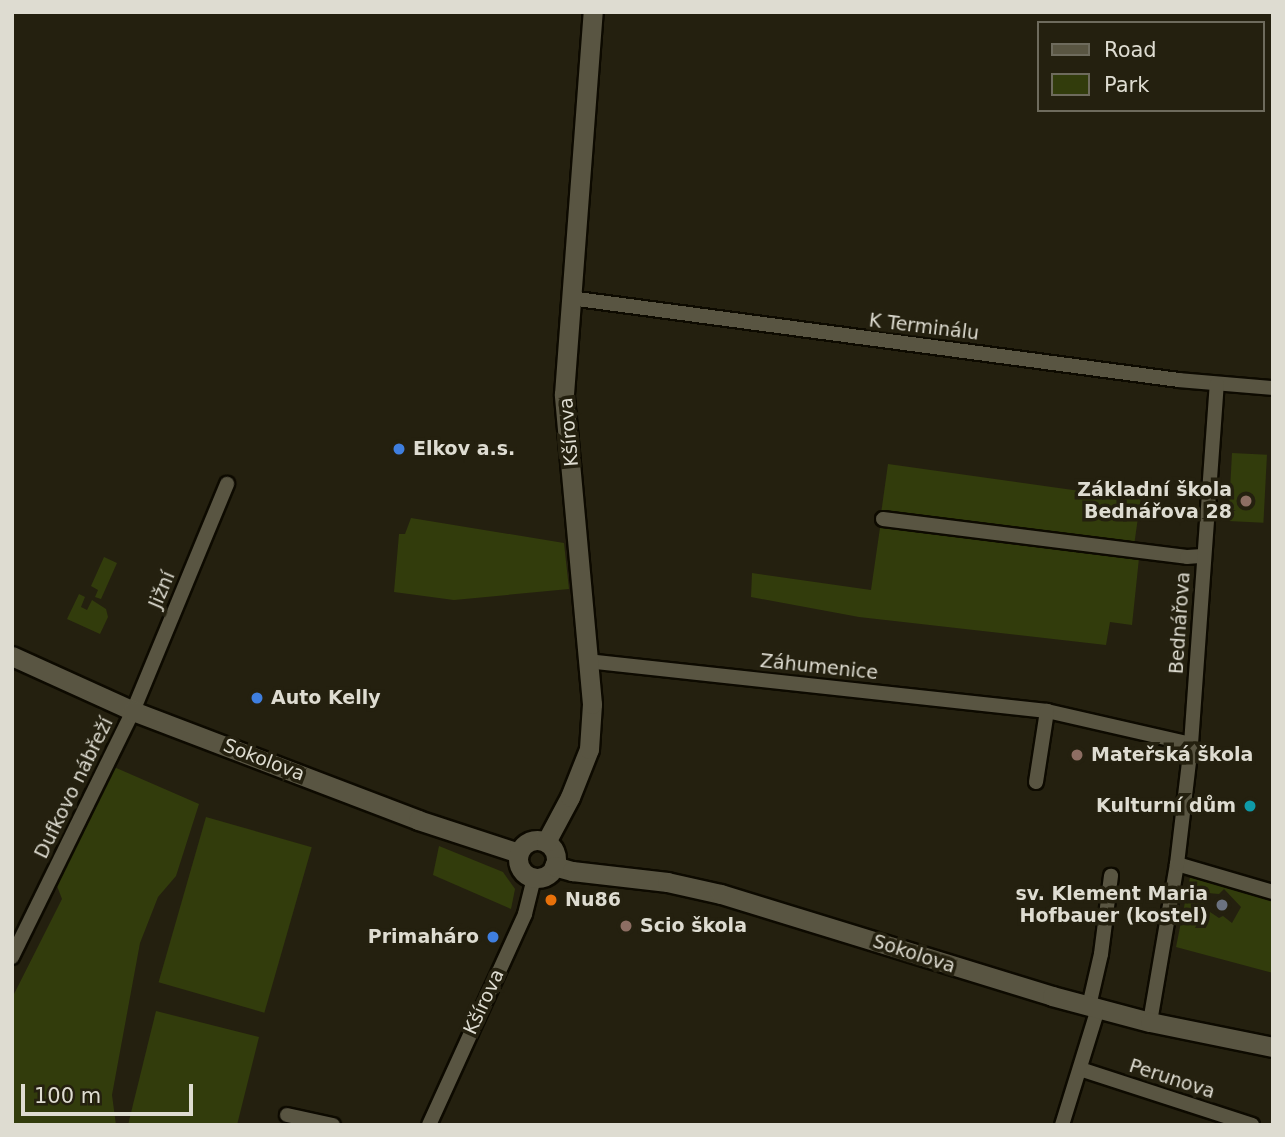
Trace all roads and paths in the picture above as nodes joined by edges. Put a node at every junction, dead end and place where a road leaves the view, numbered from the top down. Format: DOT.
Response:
graph roads {
  1 [pos="593,12"];
  2 [pos="570,298"];
  3 [pos="1217,384"];
  4 [pos="1273,388"];
  5 [pos="227,484"];
  6 [pos="883,519"];
  7 [pos="1203,556"];
  8 [pos="12,656"];
  9 [pos="587,662"];
  10 [pos="133,711"];
  11 [pos="1047,711"];
  12 [pos="1191,744"];
  13 [pos="1036,782"];
  14 [pos="546,842"];
  15 [pos="519,853"];
  16 [pos="1177,864"];
  17 [pos="554,866"];
  18 [pos="1111,876"];
  19 [pos="534,877"];
  20 [pos="1273,892"];
  21 [pos="12,957"];
  22 [pos="1093,1008"];
  23 [pos="1150,1022"];
  24 [pos="1273,1047"];
  25 [pos="1080,1069"];
  26 [pos="287,1115"];
  27 [pos="333,1125"];
  28 [pos="429,1125"];
  29 [pos="1062,1125"];
  30 [pos="1252,1125"];
  1 -- 2 [label="street, Kšírova"];
  2 -- 3 [label="street, K Terminálu"];
  2 -- 9 [label="street, Kšírova"];
  3 -- 4 [label="street, K Terminálu"];
  3 -- 7 [label="street, Bednářova"];
  5 -- 10 [label="street, Jižní"];
  6 -- 7 [label="street"];
  7 -- 12 [label="street, Bednářova"];
  8 -- 10 [label="street, Sokolova"];
  9 -- 11 [label="street, Záhumenice"];
  9 -- 14 [label="street, Kšírova"];
  10 -- 15 [label="street, Sokolova"];
  10 -- 21 [label="street, Dufkovo nábřeží"];
  11 -- 12 [label="street, Záhumenice"];
  11 -- 13 [label="street"];
  12 -- 16 [label="street, Bednářova"];
  14 -- 15 [label="street"];
  14 -- 17 [label="street"];
  15 -- 19 [label="street"];
  16 -- 20 [label="street"];
  16 -- 23 [label="street, Bednářova"];
  17 -- 19 [label="street"];
  17 -- 22 [label="street, Sokolova"];
  18 -- 22 [label="street"];
  19 -- 28 [label="street, Kšírova"];
  22 -- 23 [label="street, Sokolova"];
  22 -- 25 [label="street"];
  23 -- 24 [label="street, Sokolova"];
  25 -- 29 [label="street"];
  25 -- 30 [label="street, Perunova"];
  26 -- 27 [label="street"];
}
